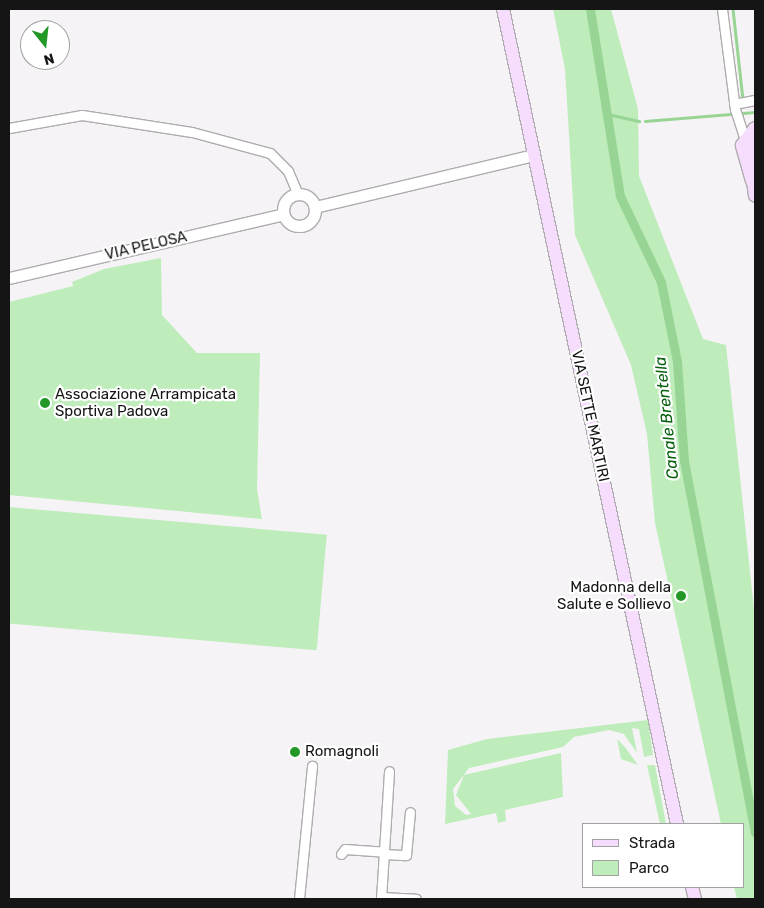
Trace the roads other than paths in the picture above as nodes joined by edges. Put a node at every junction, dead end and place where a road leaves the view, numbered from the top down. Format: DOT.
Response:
graph roads {
  1 [pos="503,9"];
  2 [pos="722,9"];
  3 [pos="752,101"];
  4 [pos="737,112"];
  5 [pos="755,126"];
  6 [pos="9,128"];
  7 [pos="751,143"];
  8 [pos="533,155"];
  9 [pos="298,194"];
  10 [pos="755,196"];
  11 [pos="315,208"];
  12 [pos="283,214"];
  13 [pos="9,278"];
  14 [pos="312,766"];
  15 [pos="389,770"];
  16 [pos="410,812"];
  17 [pos="677,823"];
  18 [pos="384,853"];
  19 [pos="341,854"];
  20 [pos="381,898"];
  21 [pos="299,899"];
  22 [pos="416,899"];
  1 -- 8 [label="main road, VIA SETTE MARTIRI"];
  2 -- 4 [label="street"];
  3 -- 4 [label="street"];
  4 -- 5 [label="street"];
  4 -- 7 [label="street"];
  5 -- 7 [label="main road"];
  6 -- 9 [label="street"];
  7 -- 10 [label="main road"];
  8 -- 11 [label="street"];
  8 -- 17 [label="main road, VIA SETTE MARTIRI"];
  9 -- 11 [label="street"];
  9 -- 12 [label="street"];
  11 -- 12 [label="street"];
  12 -- 13 [label="street, VIA PELOSA"];
  14 -- 21 [label="street"];
  15 -- 18 [label="street"];
  16 -- 18 [label="street"];
  18 -- 19 [label="street"];
  18 -- 20 [label="street"];
  20 -- 22 [label="street"];
}
